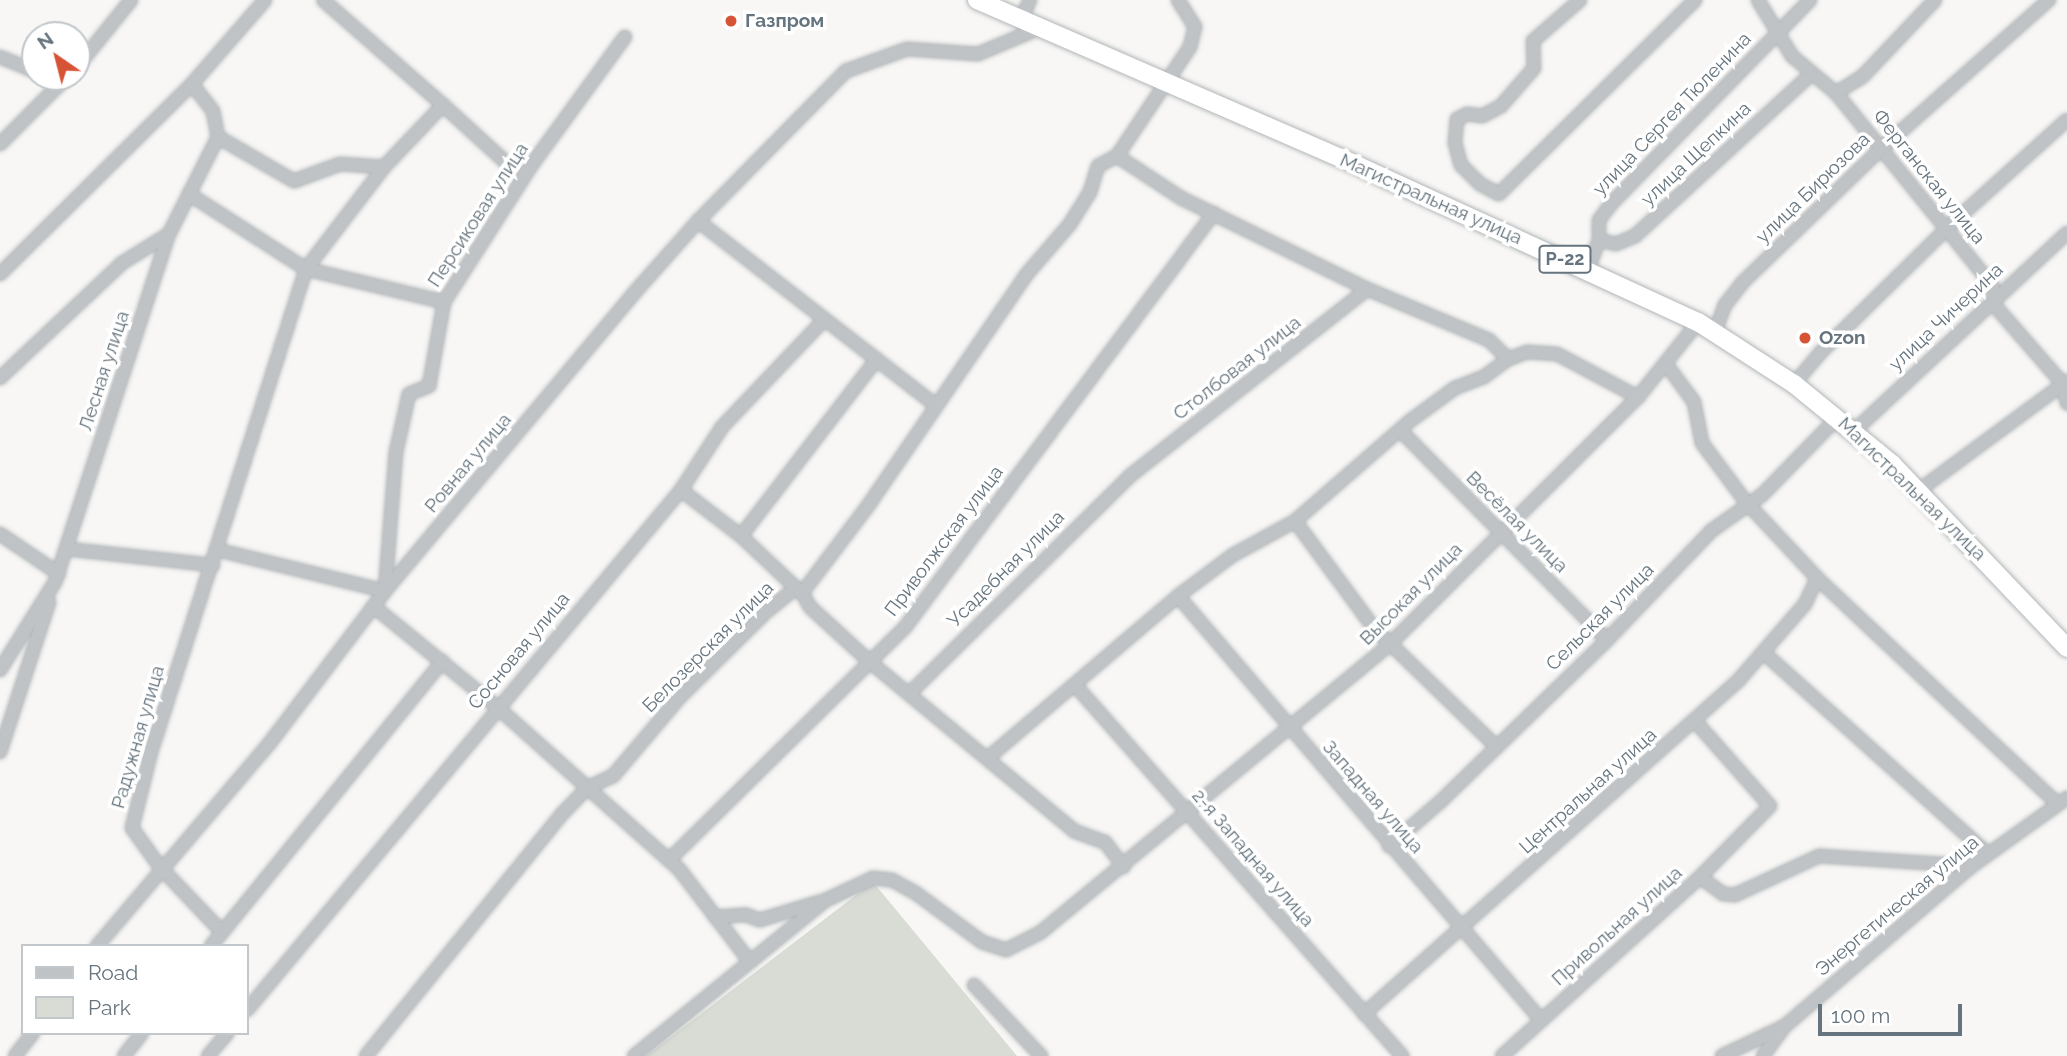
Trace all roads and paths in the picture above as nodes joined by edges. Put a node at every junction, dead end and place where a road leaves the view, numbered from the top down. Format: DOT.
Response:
graph roads {
  1 [pos="131,0"];
  2 [pos="265,0"];
  3 [pos="323,0"];
  4 [pos="977,0"];
  5 [pos="1030,0"];
  6 [pos="1178,0"];
  7 [pos="1580,0"];
  8 [pos="1695,0"];
  9 [pos="1758,0"];
  10 [pos="1810,0"];
  11 [pos="1935,0"];
  12 [pos="2049,0"];
  13 [pos="1021,20"];
  14 [pos="1040,28"];
  15 [pos="1777,33"];
  16 [pos="625,37"];
  17 [pos="91,50"];
  18 [pos="0,57"];
  19 [pos="21,65"];
  20 [pos="1811,74"];
  21 [pos="1167,83"];
  22 [pos="192,84"];
  23 [pos="53,91"];
  24 [pos="1836,93"];
  25 [pos="443,104"];
  26 [pos="2067,120"];
  27 [pos="218,137"];
  28 [pos="0,144"];
  29 [pos="1881,149"];
  30 [pos="1117,156"];
  31 [pos="384,167"];
  32 [pos="523,178"];
  33 [pos="189,194"];
  34 [pos="1214,214"];
  35 [pos="698,221"];
  36 [pos="1947,228"];
  37 [pos="2067,233"];
  38 [pos="169,234"];
  39 [pos="1599,240"];
  40 [pos="306,269"];
  41 [pos="1588,270"];
  42 [pos="0,274"];
  43 [pos="1367,289"];
  44 [pos="1995,297"];
  45 [pos="444,302"];
  46 [pos="823,321"];
  47 [pos="1698,322"];
  48 [pos="1715,332"];
  49 [pos="877,359"];
  50 [pos="1508,359"];
  51 [pos="1665,364"];
  52 [pos="0,378"];
  53 [pos="2065,382"];
  54 [pos="1794,384"];
  55 [pos="1638,397"];
  56 [pos="2067,403"];
  57 [pos="935,405"];
  58 [pos="1838,417"];
  59 [pos="1401,431"];
  60 [pos="1854,431"];
  61 [pos="1131,475"];
  62 [pos="681,490"];
  63 [pos="1918,491"];
  64 [pos="1746,502"];
  65 [pos="1294,521"];
  66 [pos="1500,533"];
  67 [pos="0,534"];
  68 [pos="741,536"];
  69 [pos="67,549"];
  70 [pos="218,550"];
  71 [pos="213,565"];
  72 [pos="57,578"];
  73 [pos="1817,578"];
  74 [pos="385,591"];
  75 [pos="799,591"];
  76 [pos="1178,596"];
  77 [pos="373,606"];
  78 [pos="1607,640"];
  79 [pos="1390,644"];
  80 [pos="2067,648"];
  81 [pos="1763,652"];
  82 [pos="443,661"];
  83 [pos="870,662"];
  84 [pos="0,670"];
  85 [pos="1075,685"];
  86 [pos="910,693"];
  87 [pos="497,707"];
  88 [pos="1695,721"];
  89 [pos="1290,729"];
  90 [pos="1497,747"];
  91 [pos="0,752"];
  92 [pos="989,758"];
  93 [pos="587,788"];
  94 [pos="2062,801"];
  95 [pos="1189,813"];
  96 [pos="1389,846"];
  97 [pos="1988,855"];
  98 [pos="669,860"];
  99 [pos="1972,866"];
  100 [pos="160,867"];
  101 [pos="1124,867"];
  102 [pos="1700,877"];
  103 [pos="826,900"];
  104 [pos="715,917"];
  105 [pos="1463,930"];
  106 [pos="222,932"];
  107 [pos="99,944"];
  108 [pos="213,944"];
  109 [pos="750,962"];
  110 [pos="974,985"];
  111 [pos="248,1009"];
  112 [pos="1364,1014"];
  113 [pos="1541,1020"];
  114 [pos="1785,1026"];
  115 [pos="31,1035"];
  116 [pos="140,1035"];
  117 [pos="225,1035"];
  118 [pos="15,1056"];
  119 [pos="124,1056"];
  120 [pos="208,1056"];
  121 [pos="366,1056"];
  122 [pos="634,1056"];
  123 [pos="1041,1056"];
  124 [pos="1402,1056"];
  125 [pos="1503,1056"];
  126 [pos="1722,1056"];
  127 [pos="1763,1056"];
  1 -- 17 [label="street"];
  2 -- 22 [label="street"];
  3 -- 25 [label="street"];
  4 -- 13 [label="highway, Магистральная улица / Р-22"];
  5 -- 13 [label="street"];
  6 -- 21 [label="street, Белозерская улица"];
  7 -- 8 [label="street"];
  9 -- 15 [label="street, Ферганская улица"];
  10 -- 15 [label="street, улица Сергея Тюленина"];
  11 -- 24 [label="street"];
  12 -- 29 [label="street, улица Бирюзова"];
  13 -- 14 [label="highway, Магистральная улица / Р-22"];
  14 -- 21 [label="highway, Магистральная улица / Р-22"];
  14 -- 35 [label="street, Ровная улица"];
  15 -- 20 [label="street, Ферганская улица"];
  15 -- 39 [label="street, улица Сергея Тюленина"];
  16 -- 32 [label="street, Персиковая улица"];
  18 -- 19 [label="street"];
  20 -- 24 [label="street, Ферганская улица"];
  20 -- 39 [label="street, улица Щепкина"];
  21 -- 30 [label="street, Белозерская улица"];
  21 -- 41 [label="highway, Магистральная улица / Р-22"];
  22 -- 27 [label="street"];
  22 -- 42 [label="street"];
  23 -- 28 [label="street"];
  24 -- 29 [label="street, Ферганская улица"];
  25 -- 31 [label="street"];
  25 -- 32 [label="street"];
  26 -- 36 [label="street"];
  27 -- 31 [label="street"];
  27 -- 33 [label="street, Лесная улица"];
  29 -- 36 [label="street, Ферганская улица"];
  29 -- 48 [label="street, улица Бирюзова"];
  30 -- 34 [label="street"];
  30 -- 57 [label="street, Белозерская улица"];
  31 -- 40 [label="street"];
  32 -- 45 [label="street, Персиковая улица"];
  33 -- 38 [label="street, Лесная улица"];
  33 -- 40 [label="street"];
  34 -- 43 [label="street"];
  34 -- 83 [label="street, Приволжская улица"];
  35 -- 46 [label="street"];
  35 -- 74 [label="street, Ровная улица"];
  36 -- 44 [label="street, Ферганская улица"];
  36 -- 54 [label="street"];
  37 -- 44 [label="street, улица Чичерина"];
  38 -- 52 [label="street"];
  38 -- 69 [label="street, Лесная улица"];
  39 -- 41 [label="street, улица Сергея Тюленина"];
  40 -- 45 [label="street"];
  40 -- 70 [label="street"];
  41 -- 47 [label="highway, Магистральная улица / Р-22"];
  43 -- 50 [label="street"];
  43 -- 61 [label="street, Столбовая улица"];
  44 -- 53 [label="street, Ферганская улица"];
  44 -- 60 [label="street, улица Чичерина"];
  45 -- 74 [label="street, Персиковая улица"];
  46 -- 49 [label="street"];
  46 -- 62 [label="street, Сосновая улица"];
  47 -- 48 [label="highway, Магистральная улица / Р-22"];
  47 -- 51 [label="street, Высокая улица"];
  48 -- 54 [label="highway, Магистральная улица / Р-22"];
  49 -- 57 [label="street"];
  49 -- 68 [label="street"];
  50 -- 55 [label="street"];
  50 -- 59 [label="street"];
  51 -- 55 [label="street, Высокая улица"];
  51 -- 64 [label="street"];
  53 -- 56 [label="street"];
  53 -- 63 [label="street"];
  54 -- 58 [label="highway, Магистральная улица / Р-22"];
  55 -- 66 [label="street, Высокая улица"];
  57 -- 75 [label="street, Белозерская улица"];
  58 -- 60 [label="highway, Магистральная улица / Р-22"];
  58 -- 64 [label="street, Сельская улица"];
  59 -- 65 [label="street"];
  59 -- 66 [label="street, Весёлая улица"];
  60 -- 63 [label="highway, Магистральная улица / Р-22"];
  61 -- 86 [label="street, Усадебная улица"];
  62 -- 68 [label="street"];
  62 -- 87 [label="street, Сосновая улица"];
  63 -- 80 [label="highway, Магистральная улица / Р-22"];
  64 -- 73 [label="street"];
  64 -- 78 [label="street, Сельская улица"];
  65 -- 76 [label="street"];
  65 -- 79 [label="street"];
  66 -- 78 [label="street, Весёлая улица"];
  66 -- 79 [label="street, Высокая улица"];
  67 -- 72 [label="street"];
  68 -- 75 [label="street"];
  69 -- 71 [label="street"];
  69 -- 72 [label="street, Лесная улица"];
  70 -- 71 [label="street"];
  70 -- 74 [label="street"];
  71 -- 100 [label="street, Радужная улица"];
  72 -- 84 [label="street, Лесная улица"];
  72 -- 91 [label="street"];
  73 -- 81 [label="street, Центральная улица"];
  73 -- 94 [label="street"];
  74 -- 77 [label="street, Ровная улица"];
  75 -- 83 [label="street"];
  75 -- 93 [label="street, Белозерская улица"];
  76 -- 85 [label="street"];
  76 -- 89 [label="street, Западная улица"];
  77 -- 82 [label="street"];
  77 -- 100 [label="street, Ровная улица"];
  78 -- 90 [label="street, Сельская улица"];
  79 -- 89 [label="street, Высокая улица"];
  79 -- 90 [label="street"];
  81 -- 88 [label="street, Центральная улица"];
  81 -- 97 [label="street"];
  82 -- 87 [label="street"];
  82 -- 106 [label="street"];
  83 -- 86 [label="street"];
  83 -- 98 [label="street, Приволжская улица"];
  85 -- 92 [label="street"];
  85 -- 95 [label="street, 2-я Западная улица"];
  86 -- 92 [label="street"];
  87 -- 93 [label="street"];
  87 -- 111 [label="street, Сосновая улица"];
  88 -- 102 [label="street"];
  88 -- 105 [label="street, Центральная улица"];
  89 -- 95 [label="street, Высокая улица"];
  89 -- 96 [label="street, Западная улица"];
  90 -- 96 [label="street, Сельская улица"];
  92 -- 101 [label="street"];
  93 -- 98 [label="street"];
  93 -- 121 [label="street, Белозерская улица"];
  94 -- 97 [label="street, Энергетическая улица"];
  95 -- 101 [label="street, Высокая улица"];
  95 -- 112 [label="street, 2-я Западная улица"];
  96 -- 105 [label="street, Западная улица"];
  97 -- 99 [label="street, Энергетическая улица"];
  98 -- 104 [label="street"];
  99 -- 102 [label="street, Привольная улица"];
  99 -- 114 [label="street, Энергетическая улица"];
  100 -- 106 [label="street, Радужная улица"];
  100 -- 107 [label="street, Ровная улица"];
  101 -- 103 [label="street, Высокая улица"];
  102 -- 113 [label="street, Привольная улица"];
  103 -- 104 [label="street"];
  103 -- 109 [label="street"];
  104 -- 109 [label="street"];
  105 -- 112 [label="street, Центральная улица"];
  105 -- 113 [label="street, Западная улица"];
  106 -- 108 [label="street"];
  109 -- 122 [label="street"];
  110 -- 123 [label="street"];
  112 -- 124 [label="street, 2-я Западная улица"];
  113 -- 125 [label="street, Привольная улица"];
  114 -- 126 [label="street"];
  114 -- 127 [label="street, Энергетическая улица"];
  115 -- 118 [label="street"];
  116 -- 119 [label="street"];
  117 -- 120 [label="street"];
}
